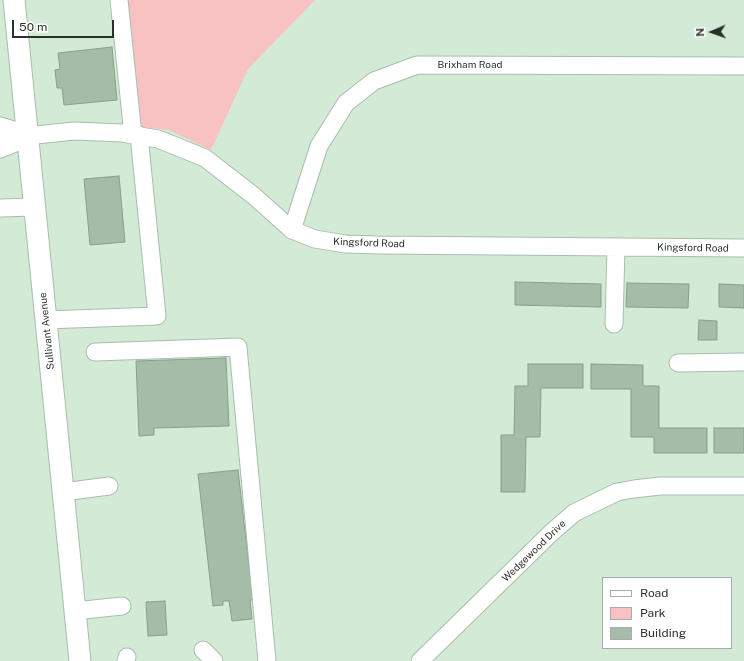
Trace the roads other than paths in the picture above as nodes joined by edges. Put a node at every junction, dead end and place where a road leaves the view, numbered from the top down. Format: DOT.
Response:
graph roads {
  1 [pos="14,0"];
  2 [pos="119,0"];
  3 [pos="744,66"];
  4 [pos="0,128"];
  5 [pos="136,135"];
  6 [pos="27,136"];
  7 [pos="0,147"];
  8 [pos="34,207"];
  9 [pos="0,208"];
  10 [pos="292,230"];
  11 [pos="616,247"];
  12 [pos="744,248"];
  13 [pos="46,320"];
  14 [pos="614,324"];
  15 [pos="95,352"];
  16 [pos="744,362"];
  17 [pos="678,363"];
  18 [pos="109,486"];
  19 [pos="744,486"];
  20 [pos="63,492"];
  21 [pos="122,606"];
  22 [pos="75,611"];
  23 [pos="80,661"];
  24 [pos="268,661"];
  25 [pos="420,661"];
  1 -- 6 [label="main road, Sullivant Avenue"];
  2 -- 5 [label="street"];
  3 -- 10 [label="street, Brixham Road"];
  4 -- 6 [label="main road"];
  5 -- 6 [label="street, Kingsford Road"];
  5 -- 10 [label="street, Kingsford Road"];
  5 -- 13 [label="street"];
  6 -- 7 [label="main road"];
  6 -- 8 [label="main road, Sullivant Avenue"];
  8 -- 9 [label="street"];
  8 -- 13 [label="main road, Sullivant Avenue"];
  10 -- 11 [label="street, Kingsford Road"];
  11 -- 12 [label="street, Kingsford Road"];
  11 -- 14 [label="street"];
  13 -- 20 [label="main road, Sullivant Avenue"];
  15 -- 24 [label="street"];
  16 -- 17 [label="street"];
  18 -- 20 [label="street"];
  19 -- 25 [label="street, Wedgewood Drive"];
  20 -- 22 [label="main road, Sullivant Avenue"];
  21 -- 22 [label="street"];
  22 -- 23 [label="main road, Sullivant Avenue"];
}
